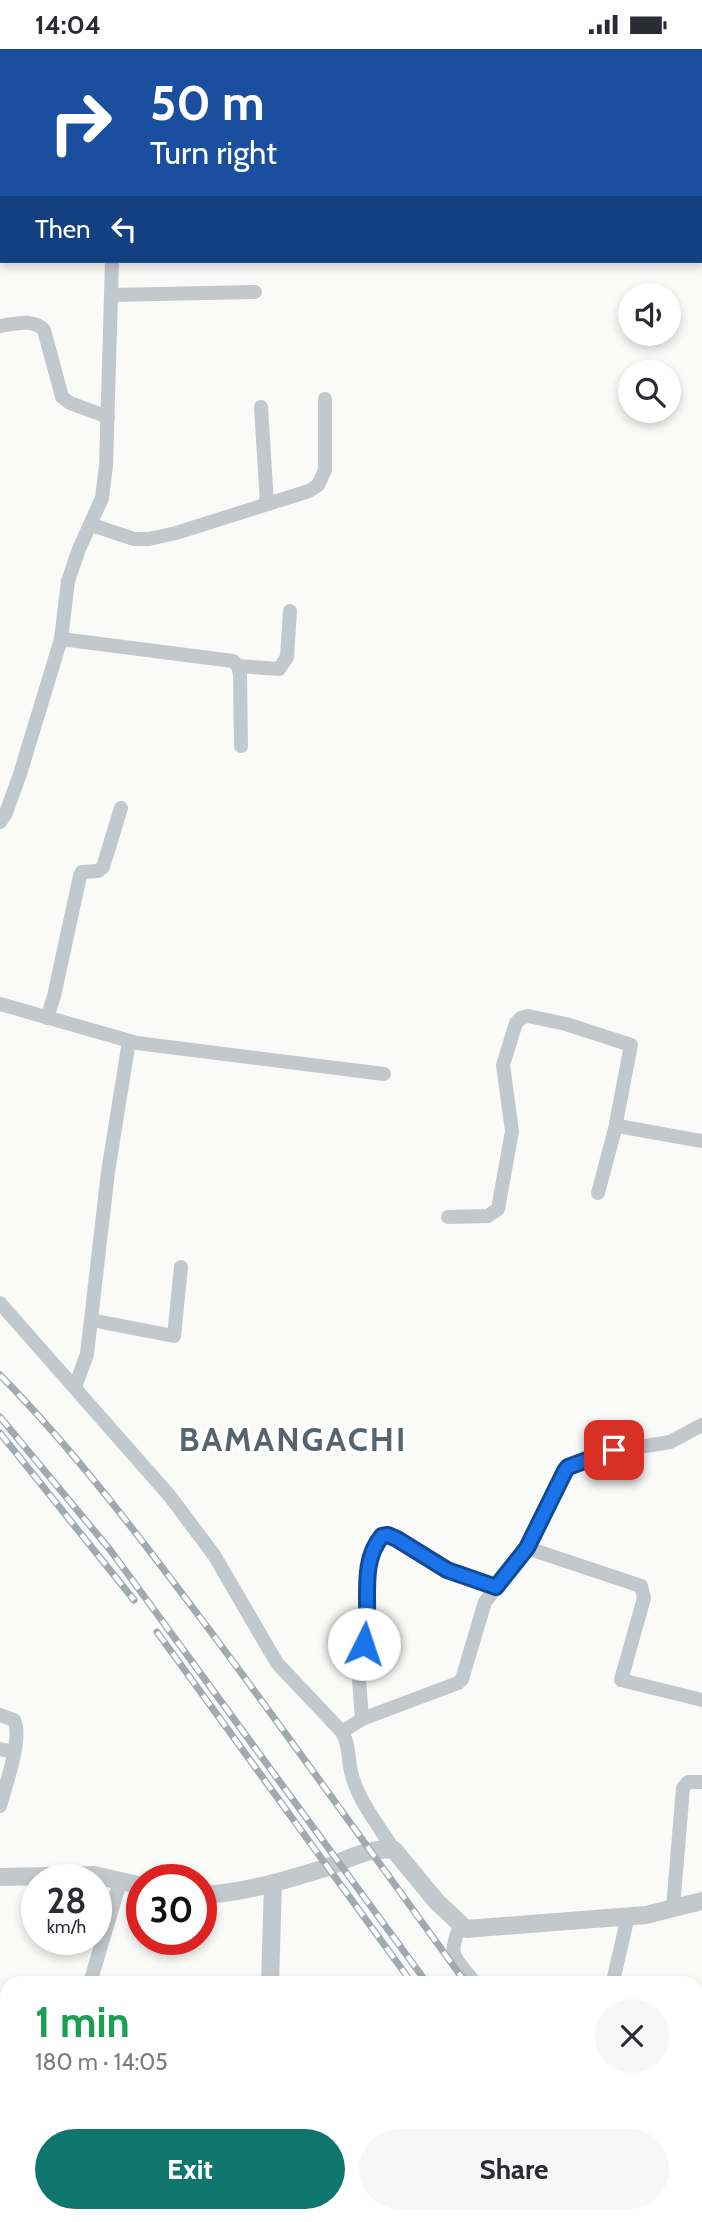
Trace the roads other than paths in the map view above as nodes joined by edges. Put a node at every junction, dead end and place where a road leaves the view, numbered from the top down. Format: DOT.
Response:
graph roads {
  1 [pos="112,263"];
  2 [pos="255,292"];
  3 [pos="111,295"];
  4 [pos="0,326"];
  5 [pos="325,399"];
  6 [pos="261,407"];
  7 [pos="108,417"];
  8 [pos="267,505"];
  9 [pos="92,525"];
  10 [pos="290,611"];
  11 [pos="61,639"];
  12 [pos="238,666"];
  13 [pos="242,747"];
  14 [pos="121,808"];
  15 [pos="0,822"];
  16 [pos="0,1004"];
  17 [pos="47,1018"];
  18 [pos="129,1041"];
  19 [pos="384,1074"];
  20 [pos="616,1125"];
  21 [pos="702,1141"];
  22 [pos="598,1193"];
  23 [pos="448,1217"];
  24 [pos="181,1267"];
  25 [pos="0,1303"];
  26 [pos="91,1320"];
  27 [pos="75,1387"];
  28 [pos="702,1425"];
  29 [pos="527,1548"];
  30 [pos="496,1587"];
  31 [pos="702,1700"];
  32 [pos="0,1715"];
  33 [pos="362,1719"];
  34 [pos="342,1732"];
  35 [pos="7,1750"];
  36 [pos="702,1783"];
  37 [pos="0,1806"];
  38 [pos="394,1850"];
  39 [pos="0,1877"];
  40 [pos="120,1882"];
  41 [pos="126,1883"];
  42 [pos="273,1883"];
  43 [pos="217,1894"];
  44 [pos="702,1901"];
  45 [pos="673,1908"];
  46 [pos="628,1916"];
  47 [pos="461,1924"];
  48 [pos="92,1976"];
  49 [pos="270,1976"];
  50 [pos="470,1976"];
  51 [pos="614,1976"];
  1 -- 3 [label="street"];
  2 -- 3 [label="street"];
  3 -- 7 [label="street"];
  4 -- 7 [label="street"];
  5 -- 8 [label="street"];
  6 -- 8 [label="street"];
  7 -- 9 [label="street"];
  8 -- 9 [label="street"];
  9 -- 11 [label="street"];
  10 -- 12 [label="street"];
  11 -- 12 [label="street"];
  11 -- 15 [label="street"];
  12 -- 13 [label="street"];
  14 -- 17 [label="street"];
  16 -- 17 [label="street"];
  17 -- 18 [label="street"];
  18 -- 19 [label="street"];
  18 -- 26 [label="street"];
  20 -- 21 [label="street"];
  20 -- 22 [label="street"];
  20 -- 23 [label="street"];
  24 -- 26 [label="street"];
  25 -- 27 [label="street"];
  26 -- 27 [label="street"];
  27 -- 34 [label="street"];
  28 -- 29 [label="street"];
  29 -- 30 [label="street"];
  29 -- 31 [label="street"];
  30 -- 33 [label="street"];
  30 -- 33 [label="street"];
  32 -- 35 [label="street"];
  33 -- 34 [label="street"];
  34 -- 38 [label="street"];
  35 -- 37 [label="street"];
  36 -- 45 [label="street"];
  38 -- 42 [label="street"];
  38 -- 47 [label="street"];
  39 -- 40 [label="street"];
  40 -- 41 [label="street"];
  40 -- 48 [label="street"];
  42 -- 43 [label="street"];
  42 -- 49 [label="street"];
  44 -- 45 [label="street"];
  45 -- 46 [label="street"];
  46 -- 47 [label="street"];
  46 -- 51 [label="street"];
  47 -- 50 [label="street"];
}
